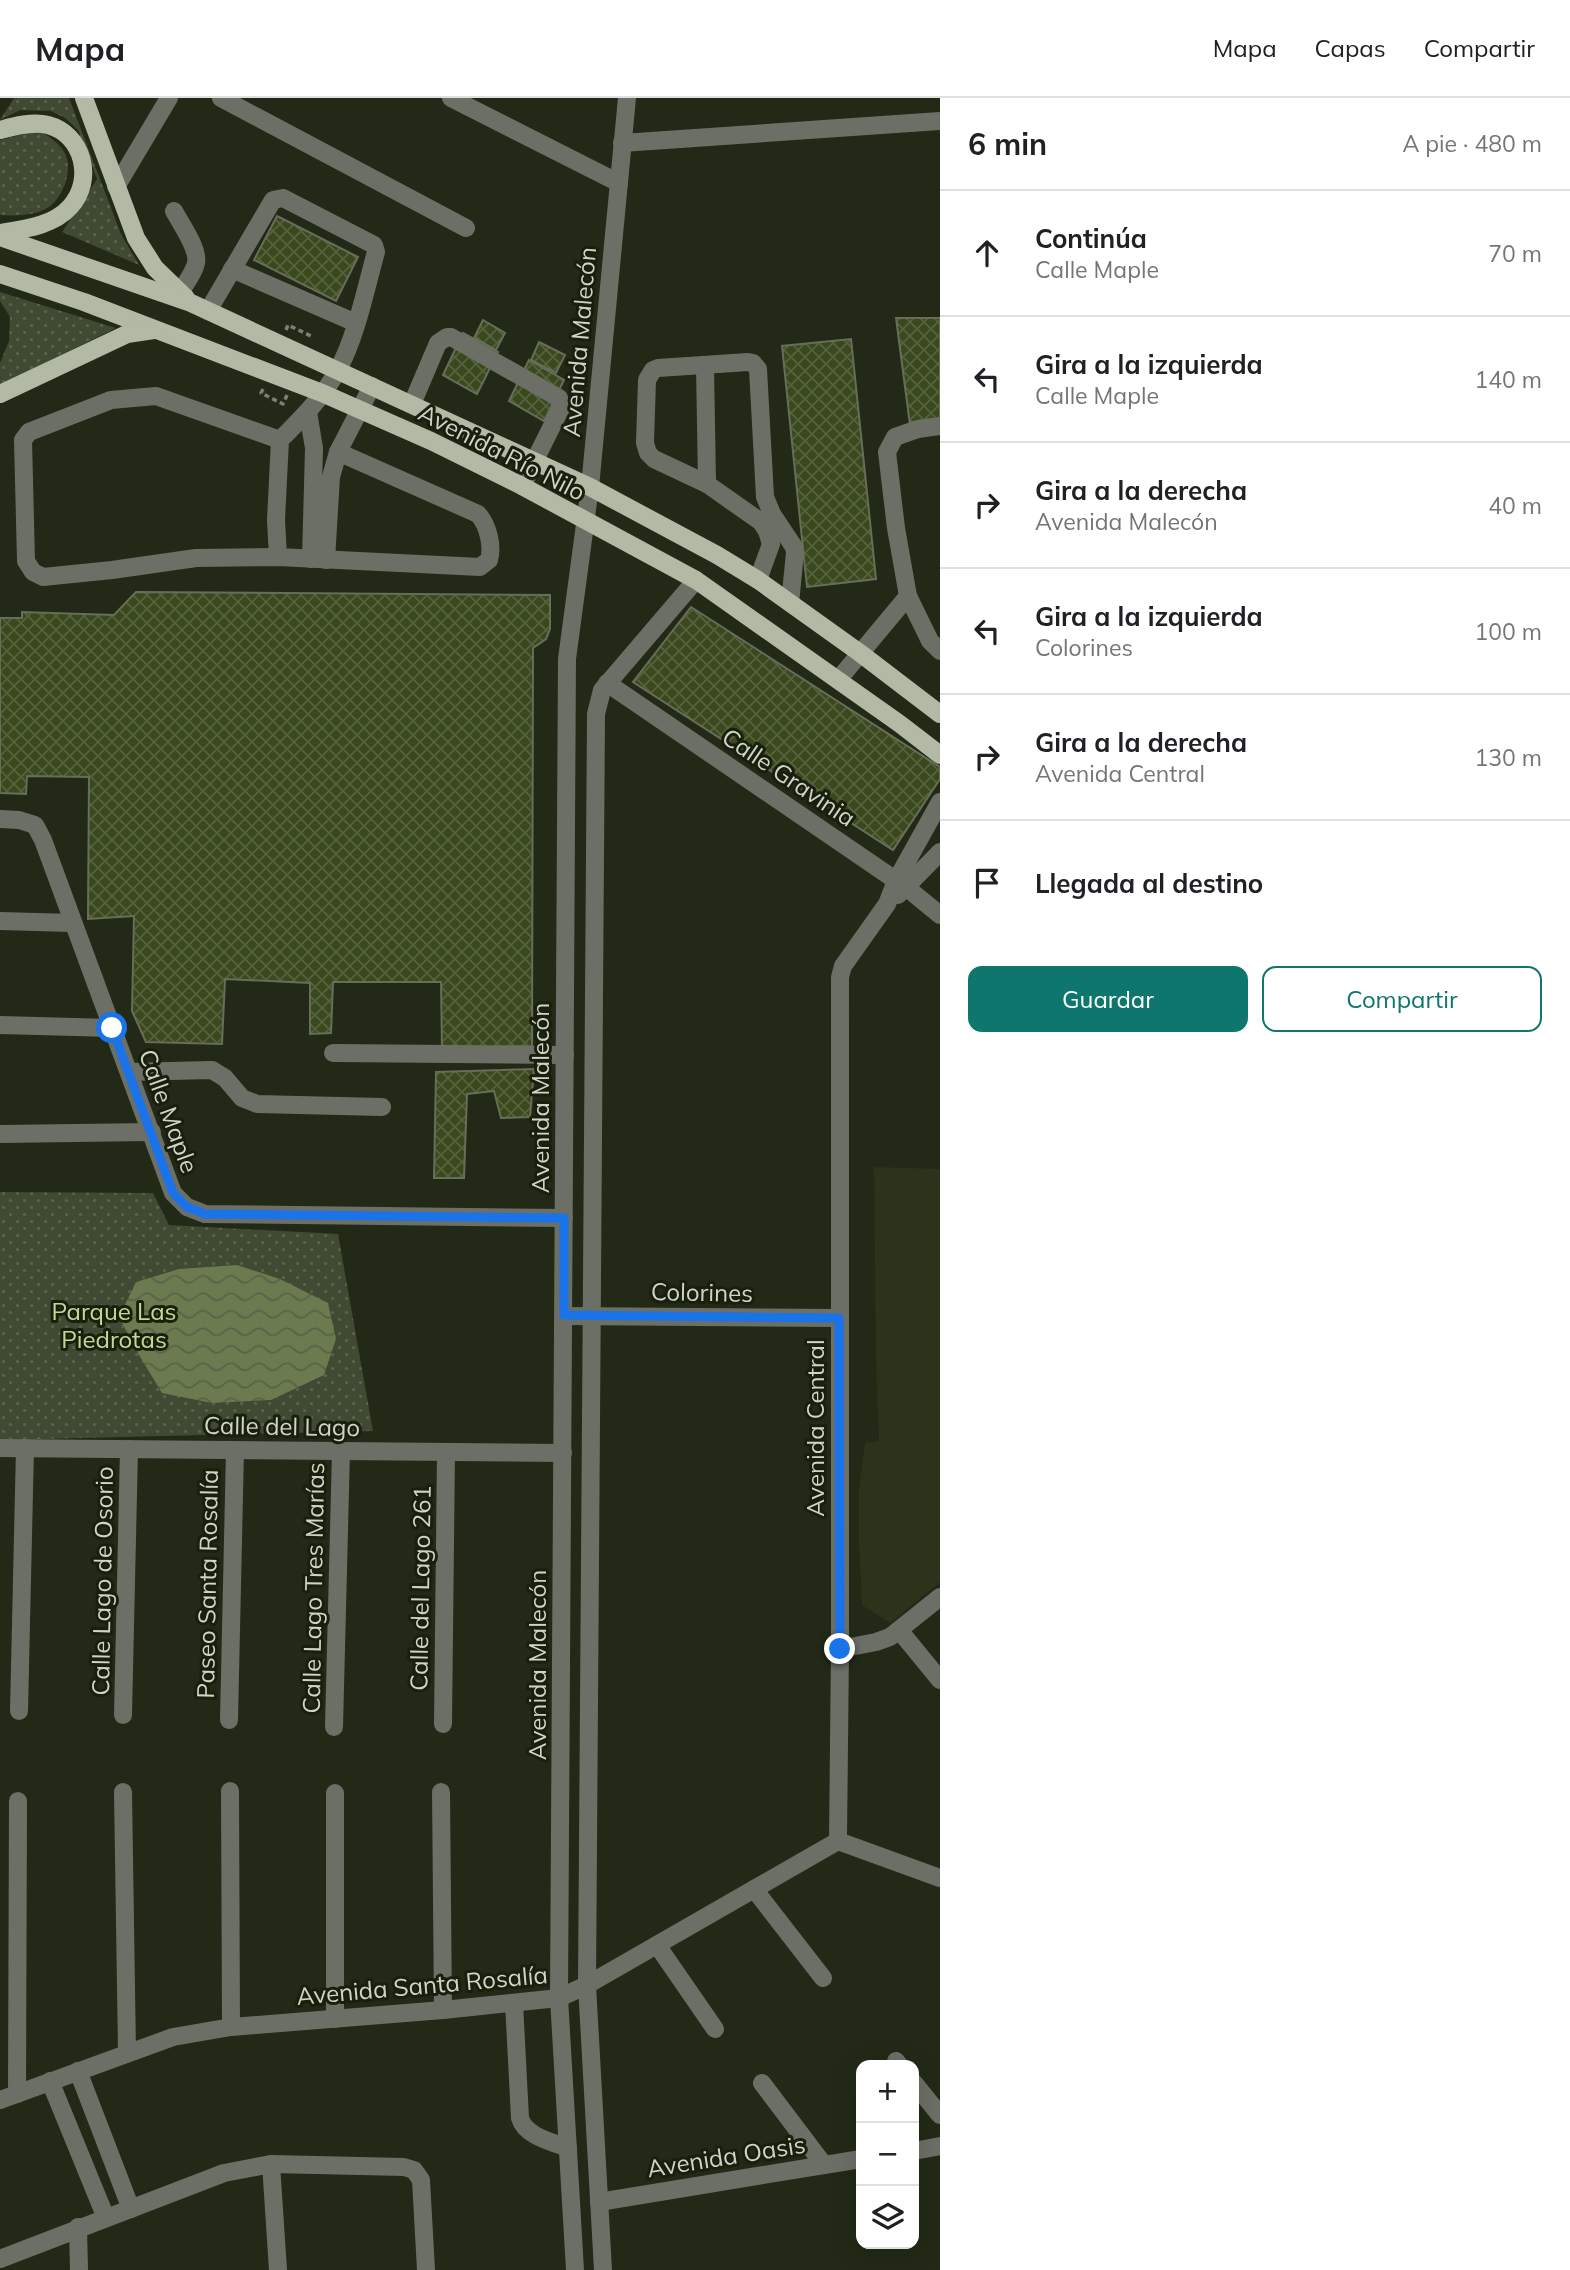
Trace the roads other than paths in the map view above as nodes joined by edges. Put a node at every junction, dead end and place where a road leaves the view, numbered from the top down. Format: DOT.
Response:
graph roads {
  1 [pos="84,98"];
  2 [pos="169,98"];
  3 [pos="221,98"];
  4 [pos="451,98"];
  5 [pos="627,98"];
  6 [pos="940,121"];
  7 [pos="0,130"];
  8 [pos="622,143"];
  9 [pos="619,183"];
  10 [pos="116,187"];
  11 [pos="174,211"];
  12 [pos="466,229"];
  13 [pos="0,235"];
  14 [pos="232,269"];
  15 [pos="0,274"];
  16 [pos="186,298"];
  17 [pos="208,311"];
  18 [pos="356,323"];
  19 [pos="159,330"];
  20 [pos="705,365"];
  21 [pos="338,370"];
  22 [pos="372,386"];
  23 [pos="322,393"];
  24 [pos="0,394"];
  25 [pos="412,404"];
  26 [pos="360,410"];
  27 [pos="308,412"];
  28 [pos="940,426"];
  29 [pos="280,440"];
  30 [pos="338,452"];
  31 [pos="533,462"];
  32 [pos="707,484"];
  33 [pos="522,486"];
  34 [pos="590,487"];
  35 [pos="586,522"];
  36 [pos="278,557"];
  37 [pos="319,559"];
  38 [pos="696,580"];
  39 [pos="758,580"];
  40 [pos="908,596"];
  41 [pos="790,603"];
  42 [pos="940,651"];
  43 [pos="860,653"];
  44 [pos="838,680"];
  45 [pos="607,683"];
  46 [pos="919,698"];
  47 [pos="940,714"];
  48 [pos="900,724"];
  49 [pos="940,755"];
  50 [pos="940,802"];
  51 [pos="0,819"];
  52 [pos="940,852"];
  53 [pos="902,884"];
  54 [pos="940,915"];
  55 [pos="0,921"];
  56 [pos="72,923"];
  57 [pos="0,1025"];
  58 [pos="112,1028"];
  59 [pos="333,1053"];
  60 [pos="565,1055"];
  61 [pos="129,1073"];
  62 [pos="382,1107"];
  63 [pos="152,1132"];
  64 [pos="0,1134"];
  65 [pos="564,1218"];
  66 [pos="564,1315"];
  67 [pos="591,1316"];
  68 [pos="839,1318"];
  69 [pos="0,1448"];
  70 [pos="24,1448"];
  71 [pos="129,1449"];
  72 [pos="234,1450"];
  73 [pos="341,1451"];
  74 [pos="446,1452"];
  75 [pos="563,1453"];
  76 [pos="940,1597"];
  77 [pos="899,1630"];
  78 [pos="840,1649"];
  79 [pos="940,1679"];
  80 [pos="19,1711"];
  81 [pos="123,1715"];
  82 [pos="229,1720"];
  83 [pos="443,1724"];
  84 [pos="334,1727"];
  85 [pos="230,1791"];
  86 [pos="441,1791"];
  87 [pos="123,1792"];
  88 [pos="335,1793"];
  89 [pos="18,1801"];
  90 [pos="838,1841"];
  91 [pos="940,1878"];
  92 [pos="754,1889"];
  93 [pos="657,1945"];
  94 [pos="823,1978"];
  95 [pos="587,1985"];
  96 [pos="559,1998"];
  97 [pos="514,2003"];
  98 [pos="443,2010"];
  99 [pos="335,2019"];
  100 [pos="231,2027"];
  101 [pos="715,2029"];
  102 [pos="127,2052"];
  103 [pos="78,2071"];
  104 [pos="50,2081"];
  105 [pos="762,2083"];
  106 [pos="919,2089"];
  107 [pos="8,2097"];
  108 [pos="940,2115"];
  109 [pos="940,2146"];
  110 [pos="568,2148"];
  111 [pos="919,2150"];
  112 [pos="856,2160"];
  113 [pos="271,2164"];
  114 [pos="824,2165"];
  115 [pos="599,2202"];
  116 [pos="131,2209"];
  117 [pos="106,2218"];
  118 [pos="78,2227"];
  119 [pos="0,2259"];
  120 [pos="79,2270"];
  121 [pos="278,2270"];
  122 [pos="426,2270"];
  123 [pos="575,2270"];
  124 [pos="603,2270"];
  1 -- 10 [label="main road"];
  2 -- 10 [label="street"];
  3 -- 12 [label="street"];
  4 -- 9 [label="street"];
  5 -- 8 [label="street, Avenida Malecón"];
  6 -- 8 [label="street"];
  7 -- 13 [label="main road"];
  8 -- 9 [label="street, Avenida Malecón"];
  9 -- 34 [label="street, Avenida Malecón"];
  10 -- 16 [label="main road"];
  11 -- 16 [label="street"];
  13 -- 16 [label="main road, Avenida Río Nilo"];
  14 -- 17 [label="street"];
  14 -- 18 [label="street"];
  14 -- 18 [label="street"];
  15 -- 19 [label="main road, Avenida Río Nilo"];
  16 -- 17 [label="main road, Avenida Río Nilo"];
  17 -- 21 [label="main road, Avenida Río Nilo"];
  18 -- 21 [label="street"];
  19 -- 23 [label="main road, Avenida Río Nilo"];
  19 -- 24 [label="main road"];
  20 -- 32 [label="street"];
  20 -- 32 [label="street"];
  20 -- 41 [label="street"];
  21 -- 22 [label="main road, Avenida Río Nilo"];
  21 -- 23 [label="street"];
  22 -- 25 [label="main road, Avenida Río Nilo"];
  22 -- 26 [label="street"];
  23 -- 26 [label="main road, Avenida Río Nilo"];
  23 -- 27 [label="street"];
  25 -- 31 [label="main road, Avenida Río Nilo"];
  25 -- 31 [label="street"];
  26 -- 30 [label="street"];
  26 -- 33 [label="main road, Avenida Río Nilo"];
  27 -- 29 [label="street"];
  27 -- 37 [label="street"];
  28 -- 40 [label="street"];
  29 -- 36 [label="street"];
  29 -- 36 [label="street"];
  30 -- 37 [label="street"];
  30 -- 37 [label="street"];
  31 -- 33 [label="street"];
  31 -- 34 [label="main road, Avenida Río Nilo"];
  32 -- 39 [label="street"];
  33 -- 35 [label="main road, Avenida Río Nilo"];
  34 -- 35 [label="street, Avenida Malecón"];
  34 -- 39 [label="main road, Avenida Río Nilo"];
  35 -- 38 [label="main road, Avenida Río Nilo"];
  35 -- 60 [label="street, Avenida Malecón"];
  36 -- 37 [label="street"];
  38 -- 44 [label="main road, Avenida Río Nilo"];
  38 -- 45 [label="street"];
  39 -- 41 [label="main road, Avenida Río Nilo"];
  40 -- 42 [label="street"];
  40 -- 43 [label="street"];
  41 -- 43 [label="main road, Avenida Río Nilo"];
  43 -- 44 [label="street"];
  43 -- 46 [label="main road, Avenida Río Nilo"];
  44 -- 48 [label="main road, Avenida Río Nilo"];
  45 -- 53 [label="street, Calle Gravinia"];
  45 -- 67 [label="street"];
  46 -- 47 [label="main road, Avenida Río Nilo"];
  46 -- 48 [label="main road"];
  48 -- 49 [label="main road, Avenida Río Nilo"];
  50 -- 53 [label="street, Avenida Central"];
  51 -- 56 [label="street, Calle Maple"];
  52 -- 53 [label="street, Avenida Central"];
  53 -- 54 [label="street, Calle Gravinia"];
  53 -- 68 [label="street, Avenida Central"];
  55 -- 56 [label="street"];
  56 -- 58 [label="street, Calle Maple"];
  57 -- 58 [label="street"];
  58 -- 61 [label="street, Calle Maple"];
  59 -- 60 [label="street"];
  60 -- 65 [label="street, Avenida Malecón"];
  61 -- 62 [label="street"];
  61 -- 63 [label="street, Calle Maple"];
  63 -- 64 [label="street"];
  63 -- 65 [label="street, Calle Maple"];
  65 -- 66 [label="street, Avenida Malecón"];
  66 -- 67 [label="street, Colorines"];
  66 -- 75 [label="street, Avenida Malecón"];
  67 -- 68 [label="street, Colorines"];
  67 -- 95 [label="street"];
  68 -- 78 [label="street, Avenida Central"];
  69 -- 70 [label="street, Calle del Lago"];
  70 -- 71 [label="street, Calle del Lago"];
  70 -- 80 [label="street"];
  71 -- 72 [label="street, Calle del Lago"];
  71 -- 81 [label="street, Calle Lago de Osorio"];
  72 -- 73 [label="street, Calle del Lago"];
  72 -- 82 [label="street, Paseo Santa Rosalía"];
  73 -- 74 [label="street, Calle del Lago"];
  73 -- 84 [label="street, Calle Lago Tres Marías"];
  74 -- 75 [label="street, Calle del Lago"];
  74 -- 83 [label="street, Calle del Lago 261"];
  75 -- 96 [label="street, Avenida Malecón"];
  76 -- 77 [label="street"];
  77 -- 78 [label="street"];
  77 -- 79 [label="street"];
  78 -- 90 [label="street, Avenida Central"];
  85 -- 100 [label="street"];
  86 -- 98 [label="street"];
  87 -- 102 [label="street"];
  88 -- 99 [label="street"];
  89 -- 107 [label="street"];
  90 -- 91 [label="street"];
  90 -- 92 [label="street, Avenida Santa Rosalía"];
  92 -- 93 [label="street, Avenida Santa Rosalía"];
  92 -- 94 [label="street"];
  93 -- 95 [label="street, Avenida Santa Rosalía"];
  93 -- 101 [label="street"];
  95 -- 96 [label="street, Avenida Santa Rosalía"];
  95 -- 115 [label="street"];
  96 -- 97 [label="street, Avenida Santa Rosalía"];
  96 -- 110 [label="street, Avenida Malecón"];
  97 -- 98 [label="street, Avenida Santa Rosalía"];
  97 -- 110 [label="street"];
  98 -- 99 [label="street, Avenida Santa Rosalía"];
  99 -- 100 [label="street, Avenida Santa Rosalía"];
  100 -- 102 [label="street, Avenida Santa Rosalía"];
  102 -- 103 [label="street, Avenida Santa Rosalía"];
  103 -- 104 [label="street, Avenida Santa Rosalía"];
  103 -- 116 [label="street"];
  104 -- 107 [label="street, Avenida Santa Rosalía"];
  104 -- 117 [label="street"];
  105 -- 114 [label="street"];
  106 -- 108 [label="street"];
  109 -- 111 [label="street"];
  110 -- 123 [label="street, Avenida Malecón"];
  112 -- 114 [label="street, Avenida Oasis"];
  113 -- 116 [label="street"];
  113 -- 121 [label="street"];
  113 -- 122 [label="street"];
  114 -- 115 [label="street, Avenida Oasis"];
  115 -- 124 [label="street"];
  116 -- 117 [label="street"];
  117 -- 118 [label="street"];
  118 -- 119 [label="street"];
  118 -- 120 [label="street"];
}
